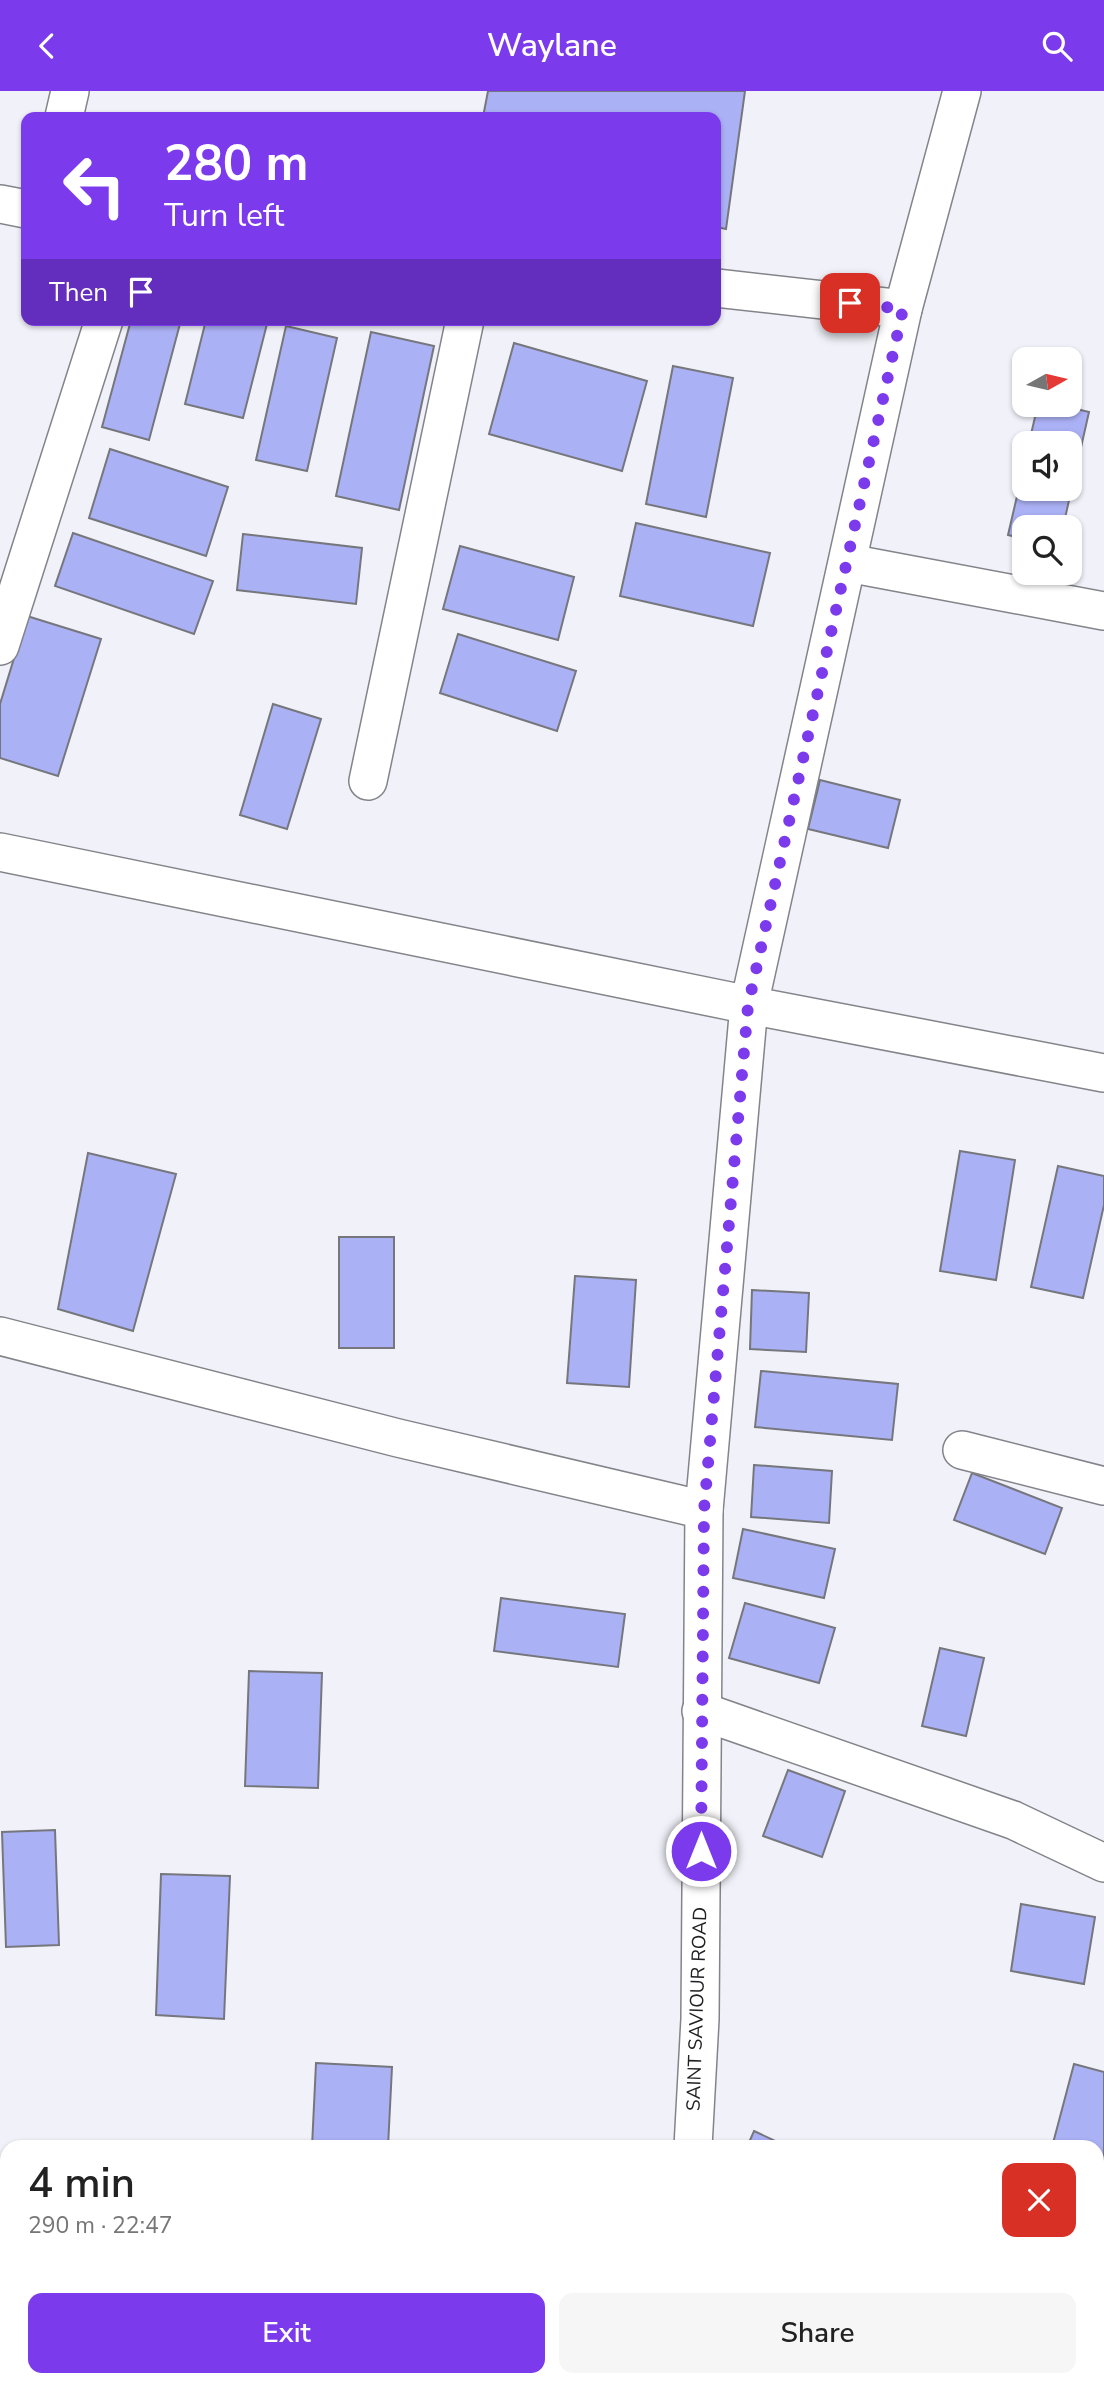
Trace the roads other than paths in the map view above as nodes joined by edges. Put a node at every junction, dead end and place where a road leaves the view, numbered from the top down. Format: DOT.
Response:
graph roads {
  1 [pos="70,91"];
  2 [pos="962,91"];
  3 [pos="65,112"];
  4 [pos="0,204"];
  5 [pos="21,208"];
  6 [pos="721,289"];
  7 [pos="903,309"];
  8 [pos="102,326"];
  9 [pos="465,326"];
  10 [pos="848,563"];
  11 [pos="1104,611"];
  12 [pos="0,646"];
  13 [pos="368,781"];
  14 [pos="0,852"];
  15 [pos="748,1006"];
  16 [pos="1104,1073"];
  17 [pos="0,1336"];
  18 [pos="962,1450"];
  19 [pos="1104,1486"];
  20 [pos="704,1510"];
  21 [pos="701,1711"];
  22 [pos="1104,1863"];
  23 [pos="693,2140"];
  1 -- 3 [label="street"];
  2 -- 7 [label="street, SAINT SAVIOUR ROAD"];
  4 -- 5 [label="street"];
  6 -- 7 [label="street"];
  7 -- 10 [label="street, SAINT SAVIOUR ROAD"];
  8 -- 12 [label="street"];
  9 -- 13 [label="street"];
  10 -- 11 [label="street"];
  10 -- 15 [label="street, SAINT SAVIOUR ROAD"];
  14 -- 15 [label="street"];
  15 -- 16 [label="street"];
  15 -- 20 [label="street, SAINT SAVIOUR ROAD"];
  17 -- 20 [label="street"];
  18 -- 19 [label="street"];
  20 -- 21 [label="street, SAINT SAVIOUR ROAD"];
  21 -- 22 [label="street"];
  21 -- 23 [label="street, SAINT SAVIOUR ROAD"];
}
